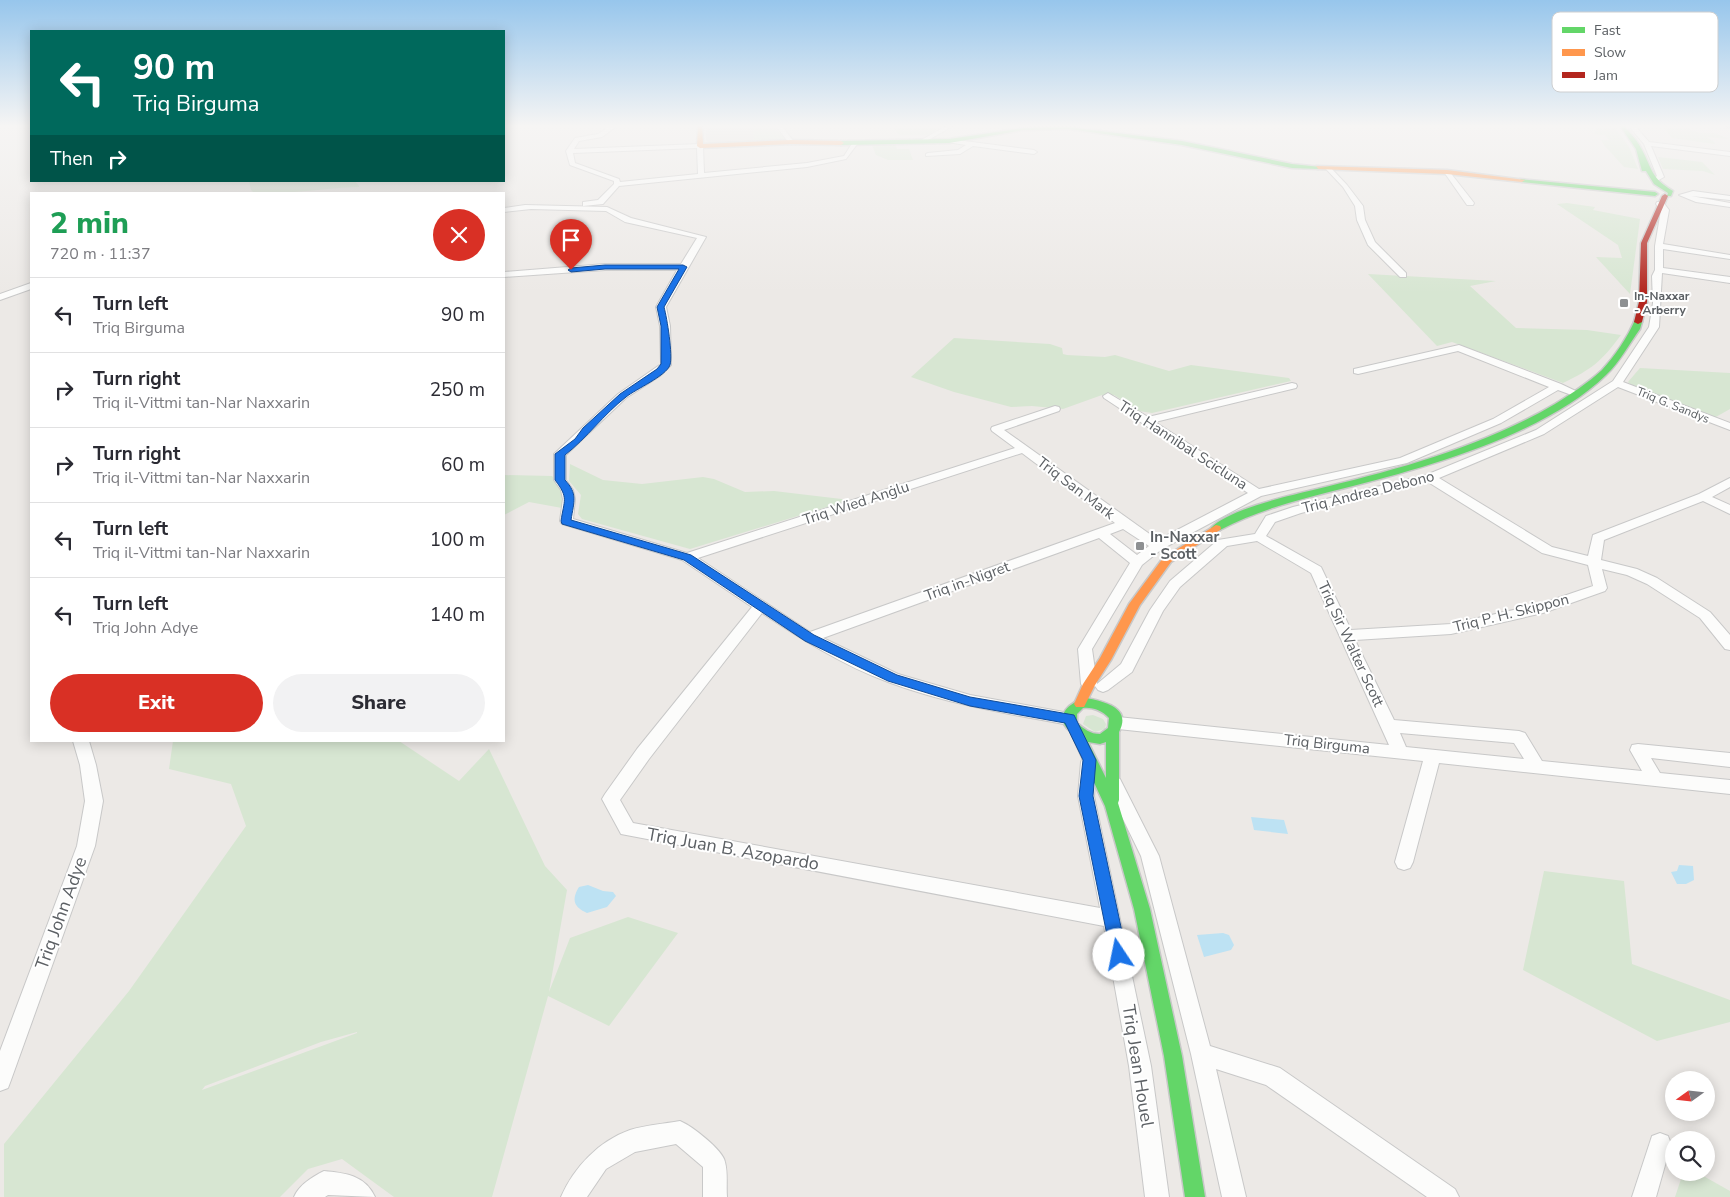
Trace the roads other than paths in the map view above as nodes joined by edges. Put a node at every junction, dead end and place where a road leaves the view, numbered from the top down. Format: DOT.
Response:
graph roads {
  1 [pos="639,182"];
  2 [pos="1341,182"];
  3 [pos="1455,182"];
  4 [pos="1548,182"];
  5 [pos="1650,182"];
  6 [pos="1659,182"];
  7 [pos="617,184"];
  8 [pos="1654,193"];
  9 [pos="1730,198"];
  10 [pos="1470,203"];
  11 [pos="1730,205"];
  12 [pos="525,207"];
  13 [pos="505,210"];
  14 [pos="1659,246"];
  15 [pos="697,248"];
  16 [pos="1730,257"];
  17 [pos="683,267"];
  18 [pos="1659,270"];
  19 [pos="505,274"];
  20 [pos="1403,274"];
  21 [pos="1730,280"];
  22 [pos="30,286"];
  23 [pos="0,297"];
  24 [pos="1358,371"];
  25 [pos="1617,382"];
  26 [pos="1292,386"];
  27 [pos="1557,386"];
  28 [pos="1577,394"];
  29 [pos="1108,396"];
  30 [pos="1055,409"];
  31 [pos="1146,421"];
  32 [pos="1730,427"];
  33 [pos="996,429"];
  34 [pos="1024,449"];
  35 [pos="1430,478"];
  36 [pos="1730,482"];
  37 [pos="1257,493"];
  38 [pos="1704,497"];
  39 [pos="1730,510"];
  40 [pos="566,521"];
  41 [pos="1124,524"];
  42 [pos="1101,533"];
  43 [pos="1259,537"];
  44 [pos="1157,546"];
  45 [pos="688,557"];
  46 [pos="1594,561"];
  47 [pos="1138,562"];
  48 [pos="760,606"];
  49 [pos="1705,615"];
  50 [pos="1730,629"];
  51 [pos="1347,635"];
  52 [pos="809,638"];
  53 [pos="1730,645"];
  54 [pos="1105,660"];
  55 [pos="1090,684"];
  56 [pos="1103,686"];
  57 [pos="1080,704"];
  58 [pos="1109,709"];
  59 [pos="1073,725"];
  60 [pos="1388,726"];
  61 [pos="1115,729"];
  62 [pos="81,742"];
  63 [pos="1400,751"];
  64 [pos="1433,756"];
  65 [pos="1090,760"];
  66 [pos="1730,760"];
  67 [pos="1536,767"];
  68 [pos="1112,778"];
  69 [pos="1655,780"];
  70 [pos="1730,787"];
  71 [pos="1112,806"];
  72 [pos="1404,862"];
  73 [pos="1112,919"];
  74 [pos="1202,1054"];
  75 [pos="0,1080"];
  76 [pos="1660,1144"];
  77 [pos="306,1197"];
  78 [pos="363,1197"];
  79 [pos="573,1197"];
  80 [pos="715,1197"];
  81 [pos="1157,1197"];
  82 [pos="1195,1197"];
  83 [pos="1234,1197"];
  84 [pos="1447,1197"];
  85 [pos="1644,1197"];
  1 -- 7 [label="street"];
  2 -- 20 [label="street"];
  3 -- 10 [label="street"];
  4 -- 8 [label="main road"];
  5 -- 8 [label="main road"];
  6 -- 8 [label="street"];
  7 -- 12 [label="street"];
  8 -- 14 [label="street, Triq Andrea Debono"];
  8 -- 28 [label="main road, Triq Andrea Debono"];
  9 -- 11 [label="street"];
  12 -- 13 [label="street"];
  12 -- 15 [label="street"];
  14 -- 16 [label="street"];
  14 -- 18 [label="street, Triq Andrea Debono"];
  15 -- 17 [label="street"];
  17 -- 19 [label="street"];
  17 -- 40 [label="street"];
  18 -- 21 [label="street"];
  18 -- 25 [label="street, Triq Andrea Debono"];
  22 -- 23 [label="street"];
  24 -- 27 [label="street"];
  25 -- 32 [label="street, Triq G. Sandys"];
  25 -- 35 [label="street, Triq Andrea Debono"];
  26 -- 31 [label="street"];
  27 -- 28 [label="street"];
  27 -- 37 [label="street, Triq Andrea Debono"];
  28 -- 54 [label="main road, Triq Andrea Debono"];
  29 -- 31 [label="street, Triq Hannibal Scicluna"];
  30 -- 33 [label="street"];
  31 -- 37 [label="street, Triq Hannibal Scicluna"];
  33 -- 34 [label="street, Triq San Mark"];
  34 -- 41 [label="street, Triq San Mark"];
  34 -- 45 [label="street, Triq Wied Anġlu"];
  35 -- 43 [label="street, Triq Andrea Debono"];
  35 -- 46 [label="street"];
  36 -- 38 [label="street, Triq P. H. Skippon"];
  37 -- 44 [label="street, Triq Andrea Debono"];
  38 -- 39 [label="street"];
  38 -- 46 [label="street, Triq P. H. Skippon"];
  40 -- 45 [label="street"];
  41 -- 42 [label="street, Triq in-Nigret"];
  41 -- 44 [label="street, Triq San Mark"];
  42 -- 47 [label="street, Triq San Mark"];
  42 -- 52 [label="street, Triq in-Nigret"];
  43 -- 51 [label="street, Triq Sir Walter Scott"];
  43 -- 56 [label="street"];
  44 -- 47 [label="street, Triq Andrea Debono"];
  45 -- 48 [label="street"];
  46 -- 49 [label="street"];
  46 -- 51 [label="street, Triq P. H. Skippon"];
  47 -- 55 [label="street, Triq Andrea Debono"];
  48 -- 52 [label="street"];
  48 -- 73 [label="street, Triq Juan B. Azopardo"];
  49 -- 50 [label="street"];
  49 -- 53 [label="street"];
  51 -- 60 [label="street, Triq Sir Walter Scott"];
  52 -- 59 [label="street"];
  54 -- 55 [label="main road, Triq Andrea Debono"];
  54 -- 56 [label="main road, Triq Andrea Debono"];
  55 -- 57 [label="main road, Triq Andrea Debono"];
  56 -- 58 [label="main road, Triq Andrea Debono"];
  57 -- 58 [label="main road"];
  57 -- 59 [label="main road"];
  58 -- 61 [label="main road"];
  59 -- 61 [label="main road"];
  59 -- 65 [label="main road, Triq Jean Houel"];
  60 -- 63 [label="street, Triq Sir Walter Scott"];
  60 -- 67 [label="street, Triq Birguma"];
  61 -- 63 [label="street, Triq Birguma"];
  61 -- 68 [label="main road, Triq Jean Houel"];
  62 -- 75 [label="street, Triq John Adye"];
  63 -- 64 [label="street, Triq Birguma"];
  64 -- 67 [label="street, Triq Birguma"];
  64 -- 72 [label="street"];
  65 -- 71 [label="main road, Triq Jean Houel"];
  65 -- 73 [label="street, Triq Jean Houel"];
  66 -- 69 [label="street"];
  67 -- 69 [label="street, Triq Birguma"];
  68 -- 71 [label="main road, Triq Jean Houel"];
  68 -- 74 [label="street, Triq Jean Houel"];
  69 -- 70 [label="street, Triq Birguma"];
  71 -- 82 [label="main road, Triq Jean Houel"];
  73 -- 81 [label="street, Triq Jean Houel"];
  74 -- 83 [label="street, Triq Jean Houel"];
  74 -- 84 [label="street"];
  76 -- 85 [label="street"];
  77 -- 78 [label="street"];
  79 -- 80 [label="street"];
}
